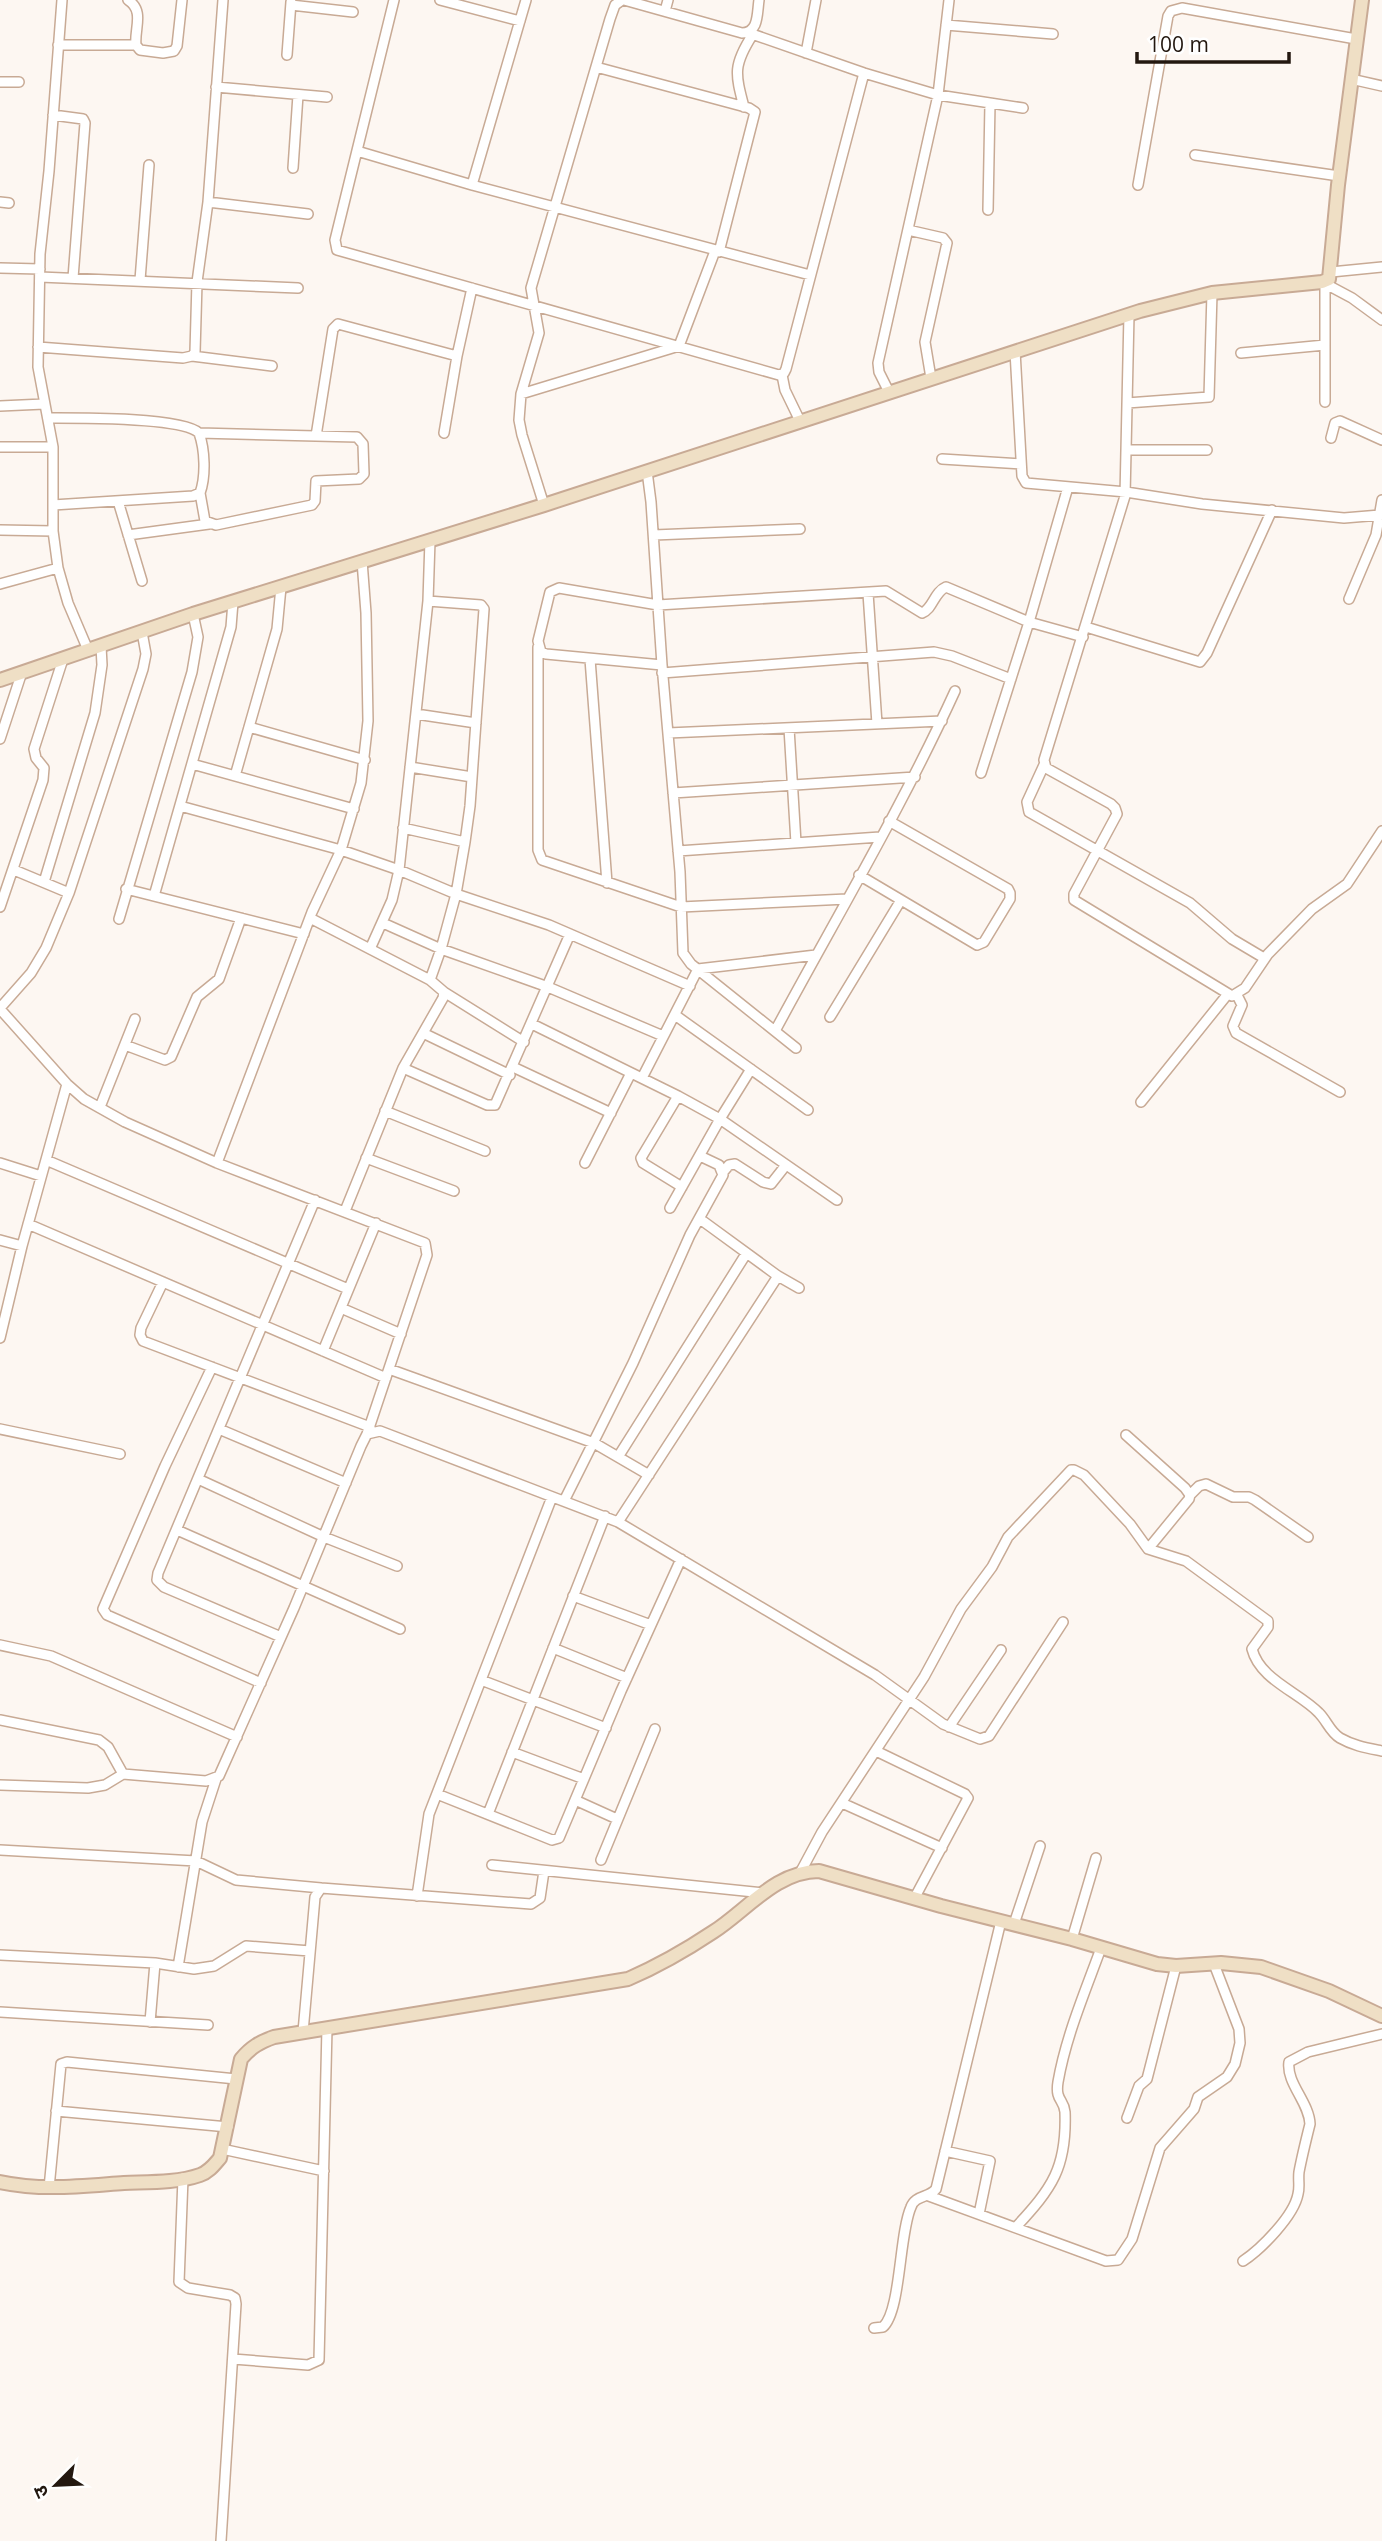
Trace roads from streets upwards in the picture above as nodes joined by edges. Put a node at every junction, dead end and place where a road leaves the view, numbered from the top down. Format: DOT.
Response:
graph roads {
  1 [pos="62,0"];
  2 [pos="182,0"];
  3 [pos="223,0"];
  4 [pos="394,0"];
  5 [pos="440,0"];
  6 [pos="526,0"];
  7 [pos="619,0"];
  8 [pos="668,0"];
  9 [pos="759,0"];
  10 [pos="816,0"];
  11 [pos="949,0"];
  12 [pos="1362,0"];
  13 [pos="134,2"];
  14 [pos="291,3"];
  15 [pos="327,5"];
  16 [pos="665,11"];
  17 [pos="353,12"];
  18 [pos="520,21"];
  19 [pos="946,24"];
  20 [pos="751,34"];
  21 [pos="1053,34"];
  22 [pos="1356,40"];
  23 [pos="58,45"];
  24 [pos="136,46"];
  25 [pos="806,53"];
  26 [pos="287,55"];
  27 [pos="596,67"];
  28 [pos="864,73"];
  29 [pos="1351,79"];
  30 [pos="0,82"];
  31 [pos="19,82"];
  32 [pos="1382,86"];
  33 [pos="216,87"];
  34 [pos="298,94"];
  35 [pos="938,95"];
  36 [pos="327,97"];
  37 [pos="990,103"];
  38 [pos="744,107"];
  39 [pos="1023,108"];
  40 [pos="53,115"];
  41 [pos="357,151"];
  42 [pos="1195,155"];
  43 [pos="149,164"];
  44 [pos="293,168"];
  45 [pos="1339,176"];
  46 [pos="472,185"];
  47 [pos="1138,185"];
  48 [pos="208,202"];
  49 [pos="555,207"];
  50 [pos="988,210"];
  51 [pos="308,214"];
  52 [pos="908,230"];
  53 [pos="717,251"];
  54 [pos="1382,267"];
  55 [pos="0,268"];
  56 [pos="40,273"];
  57 [pos="810,275"];
  58 [pos="74,278"];
  59 [pos="1326,279"];
  60 [pos="140,280"];
  61 [pos="197,282"];
  62 [pos="298,288"];
  63 [pos="472,288"];
  64 [pos="1212,293"];
  65 [pos="535,306"];
  66 [pos="1129,314"];
  67 [pos="1382,320"];
  68 [pos="1325,345"];
  69 [pos="679,346"];
  70 [pos="38,347"];
  71 [pos="1015,351"];
  72 [pos="1241,353"];
  73 [pos="192,356"];
  74 [pos="457,356"];
  75 [pos="272,366"];
  76 [pos="782,375"];
  77 [pos="931,378"];
  78 [pos="889,392"];
  79 [pos="521,394"];
  80 [pos="1127,402"];
  81 [pos="1325,402"];
  82 [pos="44,404"];
  83 [pos="0,407"];
  84 [pos="49,418"];
  85 [pos="800,421"];
  86 [pos="199,433"];
  87 [pos="444,433"];
  88 [pos="316,436"];
  89 [pos="1331,438"];
  90 [pos="1382,440"];
  91 [pos="53,446"];
  92 [pos="0,447"];
  93 [pos="1127,450"];
  94 [pos="1207,450"];
  95 [pos="942,459"];
  96 [pos="1021,464"];
  97 [pos="647,471"];
  98 [pos="1068,487"];
  99 [pos="1126,492"];
  100 [pos="200,493"];
  101 [pos="1382,500"];
  102 [pos="118,501"];
  103 [pos="53,505"];
  104 [pos="544,505"];
  105 [pos="1272,510"];
  106 [pos="1380,519"];
  107 [pos="209,524"];
  108 [pos="800,529"];
  109 [pos="0,530"];
  110 [pos="53,531"];
  111 [pos="128,535"];
  112 [pos="654,535"];
  113 [pos="430,540"];
  114 [pos="362,561"];
  115 [pos="58,568"];
  116 [pos="142,581"];
  117 [pos="0,584"];
  118 [pos="281,586"];
  119 [pos="868,593"];
  120 [pos="1349,599"];
  121 [pos="428,601"];
  122 [pos="233,602"];
  123 [pos="658,605"];
  124 [pos="193,614"];
  125 [pos="1029,622"];
  126 [pos="142,632"];
  127 [pos="1085,632"];
  128 [pos="538,647"];
  129 [pos="94,648"];
  130 [pos="873,657"];
  131 [pos="63,659"];
  132 [pos="590,659"];
  133 [pos="662,669"];
  134 [pos="22,672"];
  135 [pos="1011,679"];
  136 [pos="0,680"];
  137 [pos="955,691"];
  138 [pos="416,714"];
  139 [pos="942,721"];
  140 [pos="477,723"];
  141 [pos="877,724"];
  142 [pos="248,727"];
  143 [pos="789,728"];
  144 [pos="668,733"];
  145 [pos="0,740"];
  146 [pos="365,760"];
  147 [pos="192,764"];
  148 [pos="1044,765"];
  149 [pos="410,767"];
  150 [pos="981,773"];
  151 [pos="235,775"];
  152 [pos="472,777"];
  153 [pos="915,777"];
  154 [pos="793,785"];
  155 [pos="673,793"];
  156 [pos="180,806"];
  157 [pos="354,809"];
  158 [pos="889,821"];
  159 [pos="403,828"];
  160 [pos="1382,831"];
  161 [pos="880,837"];
  162 [pos="465,842"];
  163 [pos="796,843"];
  164 [pos="341,850"];
  165 [pos="1098,850"];
  166 [pos="678,851"];
  167 [pos="14,870"];
  168 [pos="399,870"];
  169 [pos="859,875"];
  170 [pos="44,882"];
  171 [pos="607,883"];
  172 [pos="126,889"];
  173 [pos="69,893"];
  174 [pos="456,894"];
  175 [pos="155,896"];
  176 [pos="846,899"];
  177 [pos="901,900"];
  178 [pos="0,907"];
  179 [pos="681,907"];
  180 [pos="241,918"];
  181 [pos="310,918"];
  182 [pos="119,919"];
  183 [pos="383,923"];
  184 [pos="304,934"];
  185 [pos="570,934"];
  186 [pos="370,949"];
  187 [pos="441,949"];
  188 [pos="816,955"];
  189 [pos="1265,958"];
  190 [pos="698,970"];
  191 [pos="430,980"];
  192 [pos="690,986"];
  193 [pos="548,987"];
  194 [pos="444,992"];
  195 [pos="1227,995"];
  196 [pos="1237,995"];
  197 [pos="0,1008"];
  198 [pos="675,1015"];
  199 [pos="830,1017"];
  200 [pos="135,1019"];
  201 [pos="532,1024"];
  202 [pos="775,1031"];
  203 [pos="423,1033"];
  204 [pos="663,1036"];
  205 [pos="524,1042"];
  206 [pos="125,1045"];
  207 [pos="796,1048"];
  208 [pos="403,1068"];
  209 [pos="751,1069"];
  210 [pos="511,1071"];
  211 [pos="631,1073"];
  212 [pos="642,1078"];
  213 [pos="67,1084"];
  214 [pos="1340,1092"];
  215 [pos="678,1096"];
  216 [pos="1141,1102"];
  217 [pos="100,1107"];
  218 [pos="808,1110"];
  219 [pos="385,1111"];
  220 [pos="611,1113"];
  221 [pos="720,1119"];
  222 [pos="485,1151"];
  223 [pos="700,1156"];
  224 [pos="366,1158"];
  225 [pos="46,1160"];
  226 [pos="0,1163"];
  227 [pos="216,1163"];
  228 [pos="585,1163"];
  229 [pos="786,1165"];
  230 [pos="723,1172"];
  231 [pos="41,1176"];
  232 [pos="682,1187"];
  233 [pos="454,1191"];
  234 [pos="314,1200"];
  235 [pos="837,1200"];
  236 [pos="670,1208"];
  237 [pos="345,1211"];
  238 [pos="699,1219"];
  239 [pos="376,1223"];
  240 [pos="28,1224"];
  241 [pos="0,1241"];
  242 [pos="22,1246"];
  243 [pos="746,1254"];
  244 [pos="289,1263"];
  245 [pos="778,1276"];
  246 [pos="163,1282"];
  247 [pos="799,1288"];
  248 [pos="348,1289"];
  249 [pos="341,1308"];
  250 [pos="2,1318"];
  251 [pos="262,1326"];
  252 [pos="401,1334"];
  253 [pos="0,1338"];
  254 [pos="323,1351"];
  255 [pos="212,1367"];
  256 [pos="388,1373"];
  257 [pos="240,1377"];
  258 [pos="0,1429"];
  259 [pos="219,1429"];
  260 [pos="368,1431"];
  261 [pos="1126,1435"];
  262 [pos="593,1443"];
  263 [pos="120,1454"];
  264 [pos="618,1457"];
  265 [pos="649,1475"];
  266 [pos="198,1479"];
  267 [pos="346,1483"];
  268 [pos="1190,1495"];
  269 [pos="552,1497"];
  270 [pos="564,1501"];
  271 [pos="605,1516"];
  272 [pos="618,1522"];
  273 [pos="177,1530"];
  274 [pos="324,1536"];
  275 [pos="1308,1537"];
  276 [pos="1148,1549"];
  277 [pos="681,1559"];
  278 [pos="397,1566"];
  279 [pos="304,1585"];
  280 [pos="573,1596"];
  281 [pos="1062,1622"];
  282 [pos="651,1625"];
  283 [pos="400,1629"];
  284 [pos="281,1637"];
  285 [pos="0,1645"];
  286 [pos="553,1648"];
  287 [pos="1002,1650"];
  288 [pos="627,1678"];
  289 [pos="481,1680"];
  290 [pos="261,1683"];
  291 [pos="910,1699"];
  292 [pos="533,1700"];
  293 [pos="0,1720"];
  294 [pos="949,1727"];
  295 [pos="606,1728"];
  296 [pos="656,1729"];
  297 [pos="237,1737"];
  298 [pos="876,1751"];
  299 [pos="1382,1751"];
  300 [pos="512,1752"];
  301 [pos="123,1774"];
  302 [pos="216,1779"];
  303 [pos="584,1779"];
  304 [pos="0,1785"];
  305 [pos="437,1794"];
  306 [pos="575,1800"];
  307 [pos="842,1802"];
  308 [pos="488,1814"];
  309 [pos="617,1819"];
  310 [pos="1040,1846"];
  311 [pos="942,1848"];
  312 [pos="0,1850"];
  313 [pos="1096,1858"];
  314 [pos="601,1860"];
  315 [pos="196,1861"];
  316 [pos="492,1865"];
  317 [pos="544,1871"];
  318 [pos="800,1873"];
  319 [pos="321,1888"];
  320 [pos="764,1893"];
  321 [pos="417,1896"];
  322 [pos="914,1899"];
  323 [pos="1008,1922"];
  324 [pos="1072,1939"];
  325 [pos="1101,1948"];
  326 [pos="310,1951"];
  327 [pos="0,1955"];
  328 [pos="155,1963"];
  329 [pos="1214,1964"];
  330 [pos="1176,1966"];
  331 [pos="178,1967"];
  332 [pos="0,2012"];
  333 [pos="1382,2016"];
  334 [pos="150,2022"];
  335 [pos="208,2025"];
  336 [pos="327,2028"];
  337 [pos="303,2032"];
  338 [pos="1382,2034"];
  339 [pos="236,2079"];
  340 [pos="55,2111"];
  341 [pos="1127,2118"];
  342 [pos="228,2127"];
  343 [pos="222,2149"];
  344 [pos="945,2151"];
  345 [pos="324,2171"];
  346 [pos="183,2178"];
  347 [pos="0,2182"];
  348 [pos="49,2188"];
  349 [pos="929,2196"];
  350 [pos="979,2214"];
  351 [pos="1016,2227"];
  352 [pos="1243,2261"];
  353 [pos="874,2328"];
  354 [pos="233,2359"];
  355 [pos="221,2541"];
  1 -- 23 [label="street"];
  2 -- 24 [label="street"];
  3 -- 33 [label="street"];
  4 -- 41 [label="street"];
  5 -- 18 [label="street"];
  6 -- 18 [label="street"];
  7 -- 16 [label="street"];
  7 -- 27 [label="street"];
  8 -- 16 [label="street"];
  9 -- 20 [label="street"];
  10 -- 25 [label="street"];
  11 -- 19 [label="street"];
  12 -- 22 [label="street"];
  13 -- 24 [label="street"];
  14 -- 15 [label="street"];
  14 -- 26 [label="street"];
  15 -- 17 [label="street"];
  16 -- 20 [label="street"];
  18 -- 46 [label="street"];
  19 -- 21 [label="street"];
  19 -- 35 [label="street"];
  20 -- 25 [label="street"];
  20 -- 38 [label="street"];
  22 -- 29 [label="street"];
  22 -- 47 [label="street"];
  23 -- 24 [label="street"];
  23 -- 40 [label="street"];
  25 -- 28 [label="street"];
  27 -- 38 [label="street"];
  27 -- 49 [label="street"];
  28 -- 35 [label="street"];
  28 -- 57 [label="street"];
  29 -- 32 [label="street"];
  29 -- 45 [label="street"];
  30 -- 31 [label="street"];
  33 -- 34 [label="street"];
  33 -- 48 [label="street"];
  34 -- 36 [label="street"];
  34 -- 44 [label="street"];
  35 -- 37 [label="street"];
  35 -- 52 [label="street"];
  37 -- 39 [label="street"];
  37 -- 50 [label="street"];
  38 -- 53 [label="street"];
  40 -- 56 [label="street"];
  40 -- 58 [label="street"];
  41 -- 46 [label="street"];
  41 -- 63 [label="street"];
  42 -- 45 [label="street"];
  43 -- 60 [label="street"];
  45 -- 59 [label="street"];
  46 -- 49 [label="street"];
  48 -- 51 [label="street"];
  48 -- 61 [label="street"];
  49 -- 53 [label="street"];
  49 -- 65 [label="street"];
  52 -- 77 [label="street"];
  52 -- 78 [label="street"];
  53 -- 57 [label="street"];
  53 -- 69 [label="street"];
  54 -- 59 [label="street"];
  55 -- 56 [label="street"];
  56 -- 58 [label="street"];
  56 -- 70 [label="street"];
  57 -- 76 [label="street"];
  58 -- 60 [label="street"];
  59 -- 64 [label="street"];
  59 -- 67 [label="street"];
  59 -- 68 [label="street"];
  60 -- 61 [label="street"];
  61 -- 62 [label="street"];
  61 -- 73 [label="street"];
  63 -- 65 [label="street"];
  63 -- 74 [label="street"];
  64 -- 66 [label="street"];
  64 -- 80 [label="street"];
  65 -- 69 [label="street"];
  65 -- 79 [label="street"];
  66 -- 71 [label="street"];
  66 -- 80 [label="street"];
  68 -- 72 [label="street"];
  68 -- 81 [label="street"];
  69 -- 76 [label="street"];
  69 -- 79 [label="street"];
  70 -- 73 [label="street"];
  70 -- 82 [label="street"];
  71 -- 77 [label="street"];
  71 -- 96 [label="street"];
  73 -- 75 [label="street"];
  74 -- 87 [label="street"];
  74 -- 88 [label="street"];
  76 -- 85 [label="street"];
  77 -- 78 [label="street"];
  78 -- 85 [label="street"];
  79 -- 104 [label="street"];
  80 -- 93 [label="street"];
  82 -- 83 [label="street"];
  82 -- 84 [label="street"];
  84 -- 86 [label="street"];
  84 -- 91 [label="street"];
  85 -- 97 [label="street"];
  86 -- 88 [label="street"];
  86 -- 100 [label="street"];
  88 -- 107 [label="street"];
  89 -- 90 [label="street"];
  91 -- 92 [label="street"];
  91 -- 103 [label="street"];
  93 -- 94 [label="street"];
  93 -- 99 [label="street"];
  95 -- 96 [label="street"];
  96 -- 98 [label="street"];
  97 -- 104 [label="street"];
  97 -- 112 [label="street"];
  98 -- 99 [label="street"];
  98 -- 125 [label="street"];
  99 -- 105 [label="street"];
  99 -- 127 [label="street"];
  100 -- 102 [label="street"];
  100 -- 107 [label="street"];
  101 -- 106 [label="street"];
  102 -- 103 [label="street"];
  102 -- 111 [label="street"];
  103 -- 110 [label="street"];
  104 -- 113 [label="street"];
  105 -- 106 [label="street"];
  105 -- 127 [label="street"];
  106 -- 120 [label="street"];
  107 -- 111 [label="street"];
  108 -- 112 [label="street"];
  109 -- 110 [label="street"];
  110 -- 115 [label="street"];
  111 -- 116 [label="street"];
  112 -- 123 [label="street"];
  113 -- 114 [label="street"];
  113 -- 121 [label="street"];
  114 -- 118 [label="street"];
  114 -- 146 [label="street"];
  115 -- 117 [label="street"];
  115 -- 129 [label="street"];
  118 -- 122 [label="street"];
  118 -- 142 [label="street"];
  119 -- 123 [label="street"];
  119 -- 125 [label="street"];
  119 -- 130 [label="street"];
  121 -- 138 [label="street"];
  121 -- 140 [label="street"];
  122 -- 124 [label="street"];
  122 -- 147 [label="street"];
  123 -- 128 [label="street"];
  123 -- 133 [label="street"];
  124 -- 126 [label="street"];
  124 -- 172 [label="street"];
  125 -- 127 [label="street"];
  125 -- 135 [label="street"];
  126 -- 129 [label="street"];
  126 -- 173 [label="street"];
  127 -- 148 [label="street"];
  128 -- 132 [label="street"];
  128 -- 171 [label="street"];
  129 -- 131 [label="street"];
  129 -- 170 [label="street"];
  130 -- 133 [label="street"];
  130 -- 135 [label="street"];
  130 -- 141 [label="street"];
  131 -- 134 [label="street"];
  131 -- 167 [label="street"];
  132 -- 133 [label="street"];
  132 -- 171 [label="street"];
  133 -- 144 [label="street"];
  134 -- 136 [label="street"];
  134 -- 145 [label="street"];
  135 -- 150 [label="street"];
  137 -- 139 [label="street"];
  138 -- 140 [label="street"];
  138 -- 149 [label="street"];
  139 -- 141 [label="street"];
  139 -- 153 [label="street"];
  140 -- 152 [label="street"];
  141 -- 143 [label="street"];
  142 -- 146 [label="street"];
  142 -- 151 [label="street"];
  143 -- 144 [label="street"];
  143 -- 154 [label="street"];
  144 -- 155 [label="street"];
  146 -- 157 [label="street"];
  147 -- 151 [label="street"];
  147 -- 156 [label="street"];
  148 -- 165 [label="street"];
  148 -- 165 [label="street"];
  149 -- 152 [label="street"];
  149 -- 159 [label="street"];
  151 -- 157 [label="street"];
  152 -- 162 [label="street"];
  153 -- 154 [label="street"];
  153 -- 158 [label="street"];
  154 -- 155 [label="street"];
  154 -- 163 [label="street"];
  155 -- 166 [label="street"];
  156 -- 164 [label="street"];
  156 -- 175 [label="street"];
  157 -- 164 [label="street"];
  158 -- 161 [label="street"];
  158 -- 177 [label="street"];
  159 -- 162 [label="street"];
  159 -- 168 [label="street"];
  160 -- 189 [label="street"];
  161 -- 163 [label="street"];
  161 -- 169 [label="street"];
  162 -- 174 [label="street"];
  163 -- 166 [label="street"];
  164 -- 168 [label="street"];
  164 -- 181 [label="street"];
  165 -- 189 [label="street"];
  165 -- 195 [label="street"];
  166 -- 179 [label="street"];
  167 -- 170 [label="street"];
  167 -- 178 [label="street"];
  168 -- 174 [label="street"];
  168 -- 183 [label="street"];
  169 -- 176 [label="street"];
  169 -- 177 [label="street"];
  170 -- 173 [label="street"];
  171 -- 179 [label="street"];
  172 -- 175 [label="street"];
  172 -- 182 [label="street"];
  173 -- 197 [label="street"];
  174 -- 185 [label="street"];
  174 -- 187 [label="street"];
  175 -- 180 [label="street"];
  176 -- 179 [label="street"];
  176 -- 188 [label="street"];
  177 -- 199 [label="street"];
  179 -- 190 [label="street"];
  180 -- 184 [label="street"];
  180 -- 206 [label="street"];
  181 -- 184 [label="street"];
  181 -- 186 [label="street"];
  183 -- 186 [label="street"];
  183 -- 187 [label="street"];
  184 -- 227 [label="street"];
  185 -- 192 [label="street"];
  185 -- 193 [label="street"];
  186 -- 191 [label="street"];
  187 -- 191 [label="street"];
  187 -- 193 [label="street"];
  188 -- 190 [label="street"];
  188 -- 202 [label="street"];
  189 -- 196 [label="street"];
  190 -- 192 [label="street"];
  190 -- 202 [label="street"];
  191 -- 194 [label="street"];
  192 -- 198 [label="street"];
  193 -- 201 [label="street"];
  193 -- 204 [label="street"];
  194 -- 203 [label="street"];
  194 -- 205 [label="street"];
  195 -- 196 [label="street"];
  195 -- 216 [label="street"];
  196 -- 214 [label="street"];
  197 -- 213 [label="street"];
  198 -- 204 [label="street"];
  198 -- 209 [label="street"];
  200 -- 206 [label="street"];
  201 -- 205 [label="street"];
  201 -- 211 [label="street"];
  202 -- 207 [label="street"];
  203 -- 208 [label="street"];
  203 -- 210 [label="street"];
  204 -- 212 [label="street"];
  205 -- 210 [label="street"];
  206 -- 217 [label="street"];
  208 -- 210 [label="street"];
  208 -- 219 [label="street"];
  209 -- 218 [label="street"];
  209 -- 221 [label="street"];
  210 -- 220 [label="street"];
  211 -- 212 [label="street"];
  211 -- 220 [label="street"];
  212 -- 215 [label="street"];
  213 -- 217 [label="street"];
  213 -- 225 [label="street"];
  215 -- 221 [label="street"];
  215 -- 232 [label="street"];
  217 -- 227 [label="street"];
  219 -- 222 [label="street"];
  219 -- 224 [label="street"];
  220 -- 228 [label="street"];
  221 -- 223 [label="street"];
  221 -- 229 [label="street"];
  223 -- 230 [label="street"];
  223 -- 232 [label="street"];
  224 -- 233 [label="street"];
  224 -- 237 [label="street"];
  225 -- 231 [label="street"];
  225 -- 244 [label="street"];
  226 -- 231 [label="street"];
  227 -- 234 [label="street"];
  229 -- 230 [label="street"];
  229 -- 235 [label="street"];
  230 -- 238 [label="street"];
  231 -- 240 [label="street"];
  232 -- 236 [label="street"];
  234 -- 237 [label="street"];
  234 -- 244 [label="street"];
  237 -- 239 [label="street"];
  238 -- 243 [label="street"];
  238 -- 262 [label="street"];
  239 -- 248 [label="street"];
  239 -- 252 [label="street"];
  240 -- 242 [label="street"];
  240 -- 246 [label="street"];
  241 -- 242 [label="street"];
  242 -- 250 [label="street"];
  243 -- 245 [label="street"];
  243 -- 264 [label="street"];
  244 -- 248 [label="street"];
  244 -- 251 [label="street"];
  245 -- 247 [label="street"];
  245 -- 265 [label="street"];
  246 -- 251 [label="street"];
  246 -- 255 [label="street"];
  248 -- 249 [label="street"];
  249 -- 252 [label="street"];
  249 -- 254 [label="street"];
  250 -- 253 [label="street"];
  251 -- 254 [label="street"];
  251 -- 257 [label="street"];
  252 -- 256 [label="street"];
  254 -- 256 [label="street"];
  255 -- 257 [label="street"];
  255 -- 290 [label="street"];
  256 -- 260 [label="street"];
  256 -- 262 [label="street"];
  257 -- 259 [label="street"];
  257 -- 260 [label="street"];
  258 -- 263 [label="street"];
  259 -- 266 [label="street"];
  259 -- 267 [label="street"];
  260 -- 267 [label="street"];
  260 -- 269 [label="street"];
  261 -- 268 [label="street"];
  262 -- 264 [label="street"];
  262 -- 270 [label="street"];
  264 -- 265 [label="street"];
  265 -- 272 [label="street"];
  266 -- 273 [label="street"];
  266 -- 274 [label="street"];
  267 -- 274 [label="street"];
  268 -- 275 [label="street"];
  268 -- 276 [label="street"];
  269 -- 270 [label="street"];
  269 -- 289 [label="street"];
  270 -- 271 [label="street"];
  271 -- 272 [label="street"];
  271 -- 280 [label="street"];
  272 -- 277 [label="street"];
  273 -- 279 [label="street"];
  273 -- 284 [label="street"];
  274 -- 278 [label="street"];
  274 -- 279 [label="street"];
  276 -- 291 [label="street"];
  276 -- 299 [label="street"];
  277 -- 282 [label="street"];
  277 -- 291 [label="street"];
  279 -- 283 [label="street"];
  279 -- 284 [label="street"];
  280 -- 282 [label="street"];
  280 -- 286 [label="street"];
  281 -- 294 [label="street"];
  282 -- 288 [label="street"];
  284 -- 290 [label="street"];
  285 -- 297 [label="street"];
  286 -- 288 [label="street"];
  286 -- 292 [label="street"];
  287 -- 294 [label="street"];
  288 -- 295 [label="street"];
  289 -- 292 [label="street"];
  289 -- 305 [label="street"];
  290 -- 297 [label="street"];
  291 -- 294 [label="street"];
  291 -- 298 [label="street"];
  292 -- 295 [label="street"];
  292 -- 300 [label="street"];
  293 -- 301 [label="street"];
  295 -- 303 [label="street"];
  296 -- 309 [label="street"];
  297 -- 302 [label="street"];
  298 -- 307 [label="street"];
  298 -- 311 [label="street"];
  300 -- 303 [label="street"];
  300 -- 308 [label="street"];
  301 -- 302 [label="street"];
  301 -- 304 [label="street"];
  302 -- 315 [label="street"];
  303 -- 306 [label="street"];
  305 -- 308 [label="street"];
  305 -- 321 [label="street"];
  306 -- 308 [label="street"];
  306 -- 309 [label="street"];
  307 -- 311 [label="street"];
  307 -- 318 [label="street"];
  309 -- 314 [label="street"];
  310 -- 323 [label="street"];
  311 -- 322 [label="street"];
  312 -- 315 [label="street"];
  313 -- 324 [label="street"];
  315 -- 319 [label="street"];
  315 -- 331 [label="street"];
  316 -- 317 [label="street"];
  317 -- 320 [label="street"];
  317 -- 321 [label="street"];
  318 -- 320 [label="street"];
  318 -- 322 [label="street"];
  319 -- 321 [label="street"];
  319 -- 326 [label="street"];
  320 -- 336 [label="street"];
  322 -- 323 [label="street"];
  323 -- 324 [label="street"];
  323 -- 344 [label="street"];
  324 -- 325 [label="street"];
  325 -- 330 [label="street"];
  325 -- 351 [label="street"];
  326 -- 331 [label="street"];
  326 -- 337 [label="street"];
  327 -- 328 [label="street"];
  328 -- 331 [label="street"];
  328 -- 334 [label="street"];
  329 -- 330 [label="street"];
  329 -- 333 [label="street"];
  329 -- 351 [label="street"];
  330 -- 341 [label="street"];
  332 -- 334 [label="street"];
  334 -- 335 [label="street"];
  336 -- 337 [label="street"];
  336 -- 345 [label="street"];
  337 -- 339 [label="street"];
  338 -- 352 [label="street"];
  339 -- 340 [label="street"];
  339 -- 342 [label="street"];
  340 -- 342 [label="street"];
  340 -- 348 [label="street"];
  342 -- 343 [label="street"];
  343 -- 345 [label="street"];
  343 -- 346 [label="street"];
  344 -- 349 [label="street"];
  344 -- 350 [label="street"];
  345 -- 354 [label="street"];
  346 -- 348 [label="street"];
  346 -- 354 [label="street"];
  347 -- 348 [label="street"];
  349 -- 350 [label="street"];
  349 -- 353 [label="street"];
  350 -- 351 [label="street"];
  354 -- 355 [label="street"];
}
